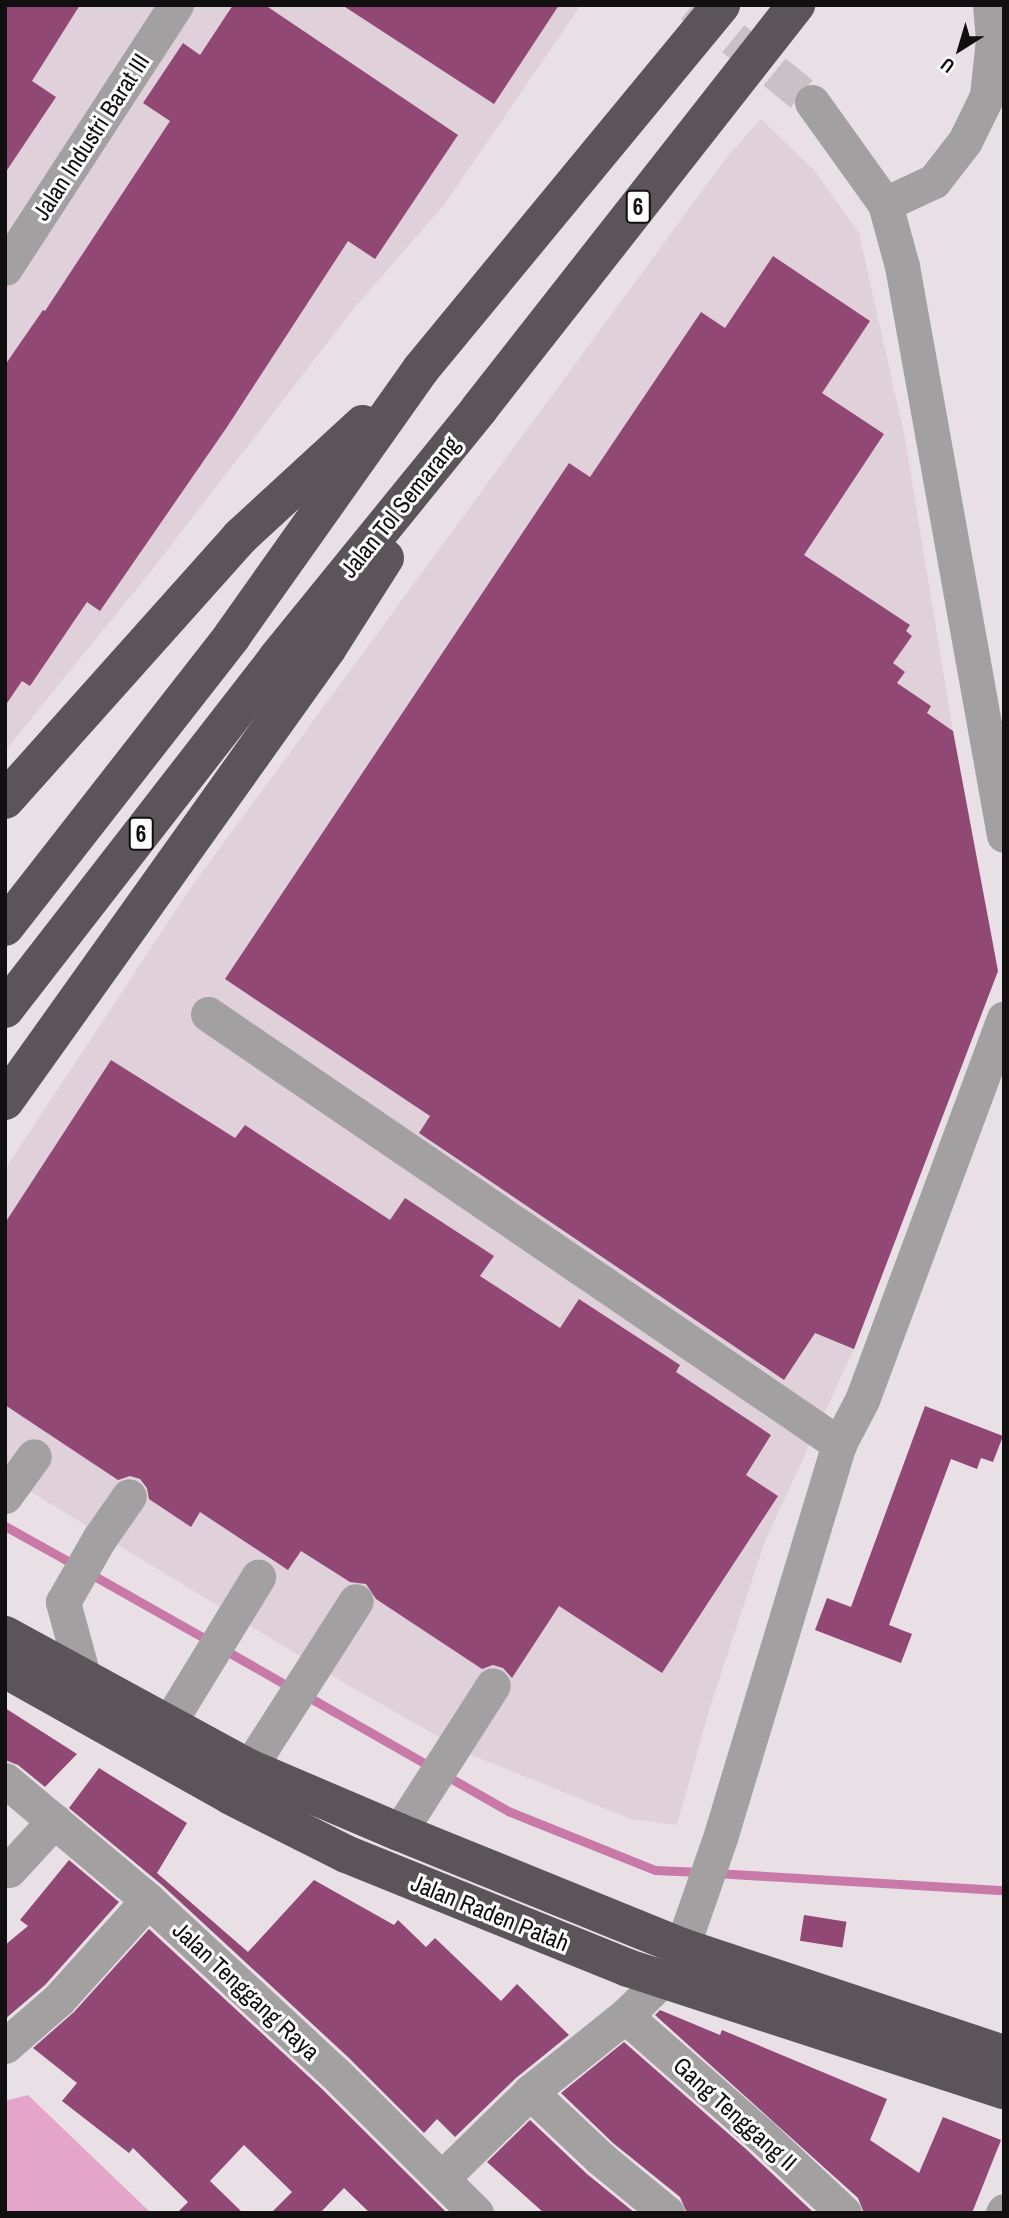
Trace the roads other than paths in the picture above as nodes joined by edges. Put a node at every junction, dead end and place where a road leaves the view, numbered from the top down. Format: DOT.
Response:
graph roads {
  1 [pos="176,5"];
  2 [pos="721,5"];
  3 [pos="796,5"];
  4 [pos="989,5"];
  5 [pos="812,102"];
  6 [pos="885,204"];
  7 [pos="5,268"];
  8 [pos="421,369"];
  9 [pos="479,409"];
  10 [pos="992,666"];
  11 [pos="5,800"];
  12 [pos="1004,835"];
  13 [pos="5,926"];
  14 [pos="5,1009"];
  15 [pos="208,1014"];
  16 [pos="1004,1019"];
  17 [pos="5,1101"];
  18 [pos="839,1444"];
  19 [pos="130,1496"];
  20 [pos="258,1577"];
  21 [pos="356,1601"];
  22 [pos="5,1635"];
  23 [pos="5,1669"];
  24 [pos="85,1679"];
  25 [pos="493,1685"];
  26 [pos="167,1726"];
  27 [pos="248,1768"];
  28 [pos="5,1780"];
  29 [pos="54,1821"];
  30 [pos="407,1821"];
  31 [pos="9,1870"];
  32 [pos="148,1900"];
  33 [pos="686,1936"];
  34 [pos="663,1979"];
  35 [pos="625,2016"];
  36 [pos="5,2046"];
  37 [pos="1004,2054"];
  38 [pos="1004,2090"];
  39 [pos="530,2092"];
  40 [pos="442,2178"];
  41 [pos="476,2213"];
  42 [pos="667,2213"];
  43 [pos="844,2213"];
  1 -- 7 [label="street, Jalan Industri Barat III"];
  2 -- 8 [label="highway, 6"];
  3 -- 9 [label="highway, Jalan Tol Semarang / 6"];
  4 -- 6 [label="street"];
  5 -- 6 [label="street"];
  6 -- 10 [label="street"];
  8 -- 11 [label="highway"];
  8 -- 13 [label="highway, 6"];
  9 -- 14 [label="highway, Jalan Tol Semarang / 6"];
  9 -- 17 [label="highway"];
  10 -- 12 [label="street"];
  15 -- 18 [label="street"];
  16 -- 18 [label="street"];
  18 -- 33 [label="street"];
  19 -- 24 [label="street"];
  20 -- 26 [label="street"];
  21 -- 27 [label="street"];
  22 -- 24 [label="highway, Jalan Raden Patah"];
  23 -- 34 [label="highway, Jalan Raden Patah"];
  24 -- 26 [label="highway, Jalan Raden Patah"];
  25 -- 30 [label="street"];
  26 -- 27 [label="highway, Jalan Raden Patah"];
  27 -- 30 [label="highway, Jalan Raden Patah"];
  28 -- 29 [label="street, Jalan Tenggang Raya"];
  29 -- 31 [label="street"];
  29 -- 32 [label="street, Jalan Tenggang Raya"];
  30 -- 33 [label="highway, Jalan Raden Patah"];
  32 -- 36 [label="street"];
  32 -- 40 [label="street, Jalan Tenggang Raya"];
  33 -- 34 [label="street"];
  33 -- 37 [label="highway, Jalan Raden Patah"];
  34 -- 35 [label="street"];
  34 -- 38 [label="highway, Jalan Raden Patah"];
  35 -- 39 [label="street"];
  35 -- 43 [label="street, Gang Tenggang II"];
  39 -- 40 [label="street"];
  39 -- 42 [label="street"];
  40 -- 41 [label="street, Jalan Tenggang Raya"];
}
